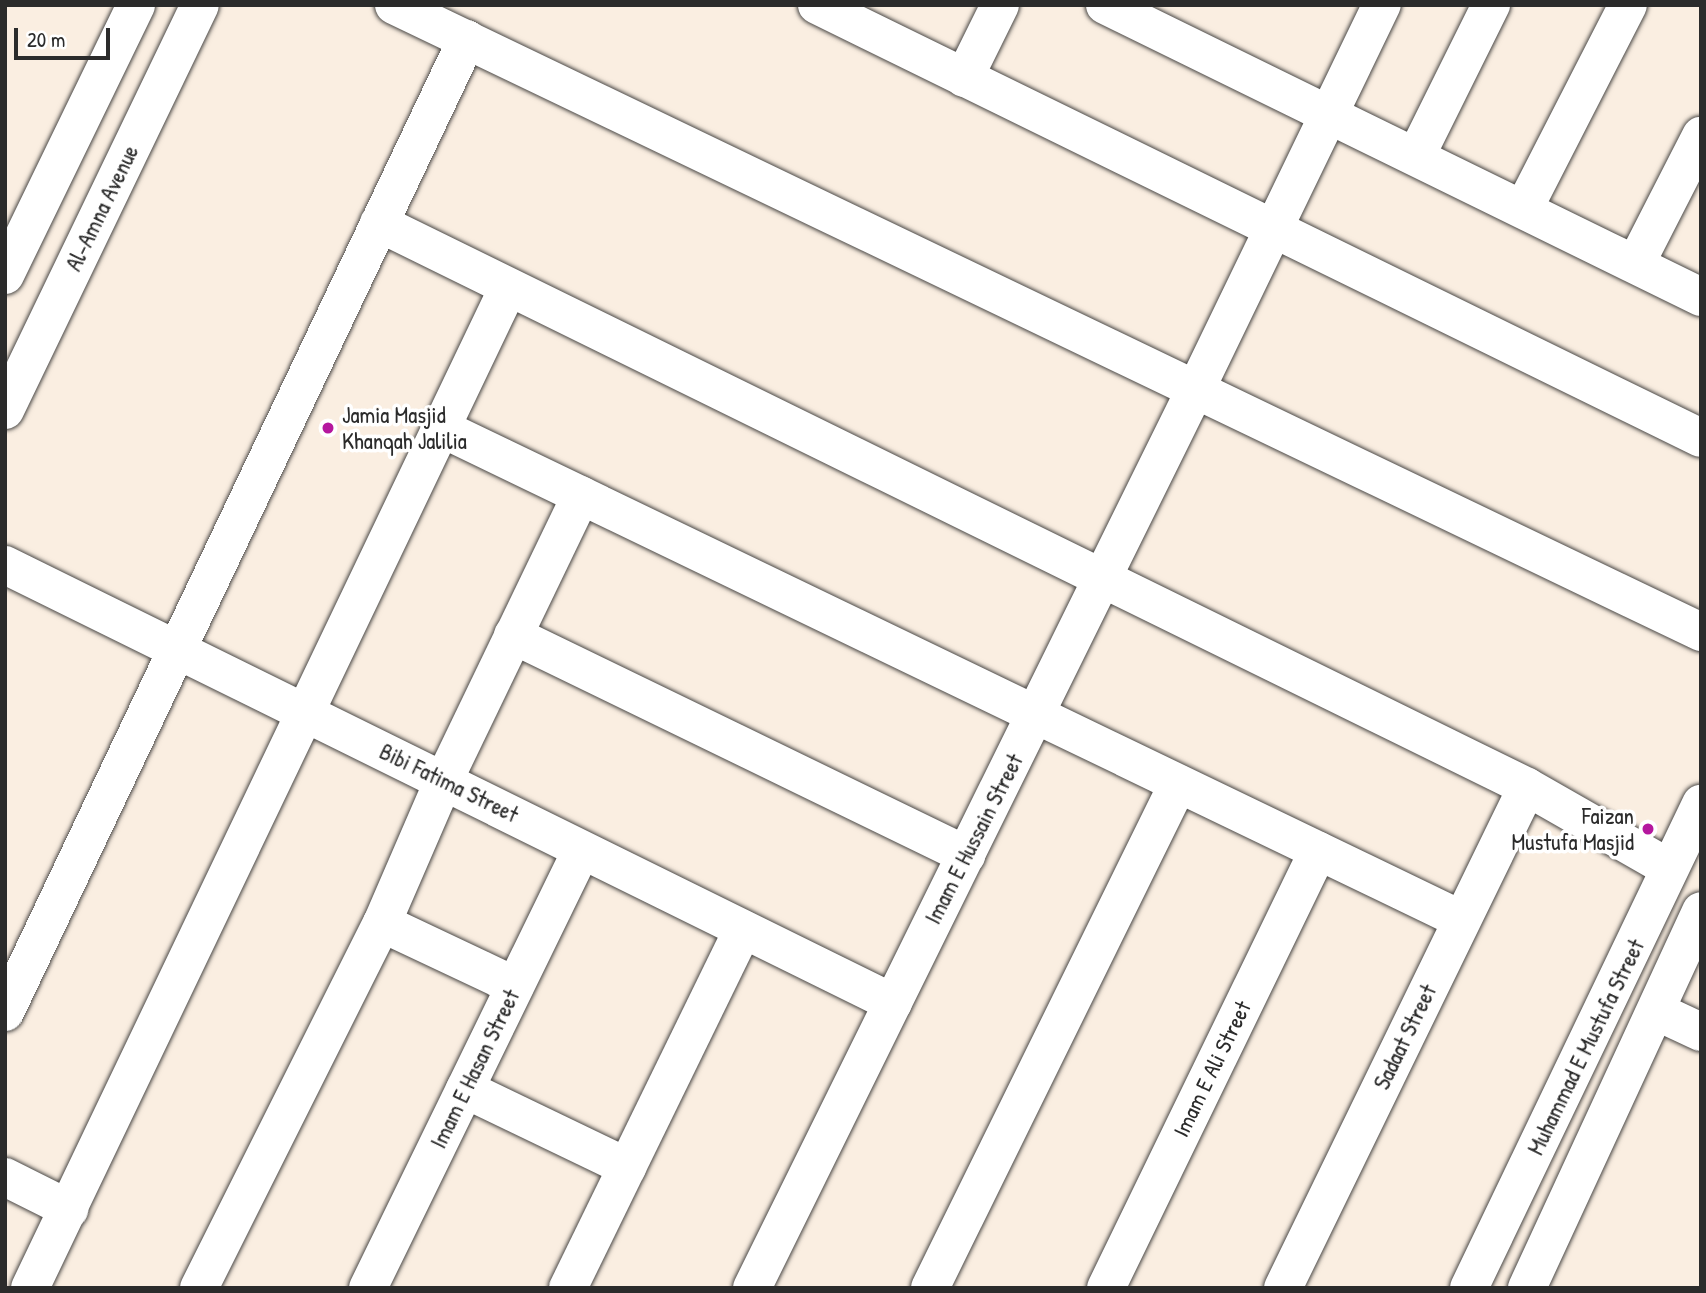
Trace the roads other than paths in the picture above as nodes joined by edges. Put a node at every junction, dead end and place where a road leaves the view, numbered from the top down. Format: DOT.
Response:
graph roads {
  1 [pos="136,5"];
  2 [pos="200,5"];
  3 [pos="394,5"];
  4 [pos="817,5"];
  5 [pos="1000,5"];
  6 [pos="1105,5"];
  7 [pos="1382,5"];
  8 [pos="1491,5"];
  9 [pos="1628,5"];
  10 [pos="467,39"];
  11 [pos="964,78"];
  12 [pos="1329,114"];
  13 [pos="1701,136"];
  14 [pos="1416,156"];
  15 [pos="1524,208"];
  16 [pos="379,223"];
  17 [pos="1275,226"];
  18 [pos="1636,263"];
  19 [pos="5,275"];
  20 [pos="508,288"];
  21 [pos="1701,297"];
  22 [pos="1196,389"];
  23 [pos="5,410"];
  24 [pos="441,428"];
  25 [pos="1699,433"];
  26 [pos="581,495"];
  27 [pos="5,565"];
  28 [pos="1104,577"];
  29 [pos="1701,632"];
  30 [pos="513,635"];
  31 [pos="176,649"];
  32 [pos="304,712"];
  33 [pos="1035,718"];
  34 [pos="444,780"];
  35 [pos="1178,784"];
  36 [pos="1527,786"];
  37 [pos="1701,804"];
  38 [pos="582,850"];
  39 [pos="1318,851"];
  40 [pos="966,855"];
  41 [pos="1669,869"];
  42 [pos="1701,911"];
  43 [pos="1462,920"];
  44 [pos="382,923"];
  45 [pos="743,929"];
  46 [pos="515,986"];
  47 [pos="893,1003"];
  48 [pos="1656,1011"];
  49 [pos="5,1012"];
  50 [pos="1701,1032"];
  51 [pos="465,1089"];
  52 [pos="627,1167"];
  53 [pos="5,1177"];
  54 [pos="69,1209"];
  55 [pos="30,1288"];
  56 [pos="199,1288"];
  57 [pos="368,1288"];
  58 [pos="568,1288"];
  59 [pos="752,1288"];
  60 [pos="930,1288"];
  61 [pos="1105,1288"];
  62 [pos="1283,1288"];
  63 [pos="1469,1288"];
  64 [pos="1527,1288"];
  1 -- 19 [label="street"];
  2 -- 23 [label="street, Al-Amna Avenue"];
  3 -- 10 [label="street"];
  4 -- 11 [label="street"];
  5 -- 11 [label="street"];
  6 -- 12 [label="street"];
  7 -- 12 [label="street, Imam E Hussain Street"];
  8 -- 14 [label="street"];
  9 -- 15 [label="street"];
  10 -- 16 [label="street"];
  10 -- 22 [label="street"];
  11 -- 17 [label="street"];
  12 -- 14 [label="street"];
  12 -- 17 [label="street, Imam E Hussain Street"];
  13 -- 18 [label="street"];
  14 -- 15 [label="street"];
  15 -- 18 [label="street"];
  16 -- 20 [label="street"];
  16 -- 31 [label="street"];
  17 -- 22 [label="street, Imam E Hussain Street"];
  17 -- 25 [label="street"];
  18 -- 21 [label="street"];
  20 -- 24 [label="street"];
  20 -- 28 [label="street"];
  22 -- 28 [label="street, Imam E Hussain Street"];
  22 -- 29 [label="street"];
  24 -- 26 [label="street"];
  24 -- 32 [label="street"];
  26 -- 30 [label="street"];
  26 -- 33 [label="street"];
  27 -- 31 [label="street, Bibi Fatima Street"];
  28 -- 33 [label="street, Imam E Hussain Street"];
  28 -- 36 [label="street"];
  30 -- 34 [label="street"];
  30 -- 40 [label="street"];
  31 -- 32 [label="street, Bibi Fatima Street"];
  31 -- 49 [label="street"];
  32 -- 34 [label="street, Bibi Fatima Street"];
  32 -- 54 [label="street"];
  33 -- 35 [label="street"];
  33 -- 40 [label="street, Imam E Hussain Street"];
  34 -- 38 [label="street, Bibi Fatima Street"];
  34 -- 44 [label="street"];
  35 -- 39 [label="street"];
  35 -- 60 [label="street"];
  36 -- 41 [label="street"];
  36 -- 43 [label="street, Sadaat Street"];
  37 -- 41 [label="street, Muhammad E Mustufa Street"];
  38 -- 45 [label="street, Bibi Fatima Street"];
  38 -- 46 [label="street, Imam E Hasan Street"];
  39 -- 43 [label="street"];
  39 -- 61 [label="street, Imam E Ali Street"];
  40 -- 47 [label="street, Imam E Hussain Street"];
  41 -- 63 [label="street, Muhammad E Mustufa Street"];
  42 -- 48 [label="street, Muhammad E Mustufa Street"];
  43 -- 62 [label="street, Sadaat Street"];
  44 -- 46 [label="street"];
  44 -- 56 [label="street"];
  45 -- 47 [label="street, Bibi Fatima Street"];
  45 -- 52 [label="street"];
  46 -- 51 [label="street, Imam E Hasan Street"];
  47 -- 59 [label="street, Imam E Hussain Street"];
  48 -- 50 [label="street"];
  48 -- 64 [label="street, Muhammad E Mustufa Street"];
  51 -- 52 [label="street"];
  51 -- 57 [label="street, Imam E Hasan Street"];
  52 -- 58 [label="street"];
  53 -- 54 [label="street"];
  54 -- 55 [label="street"];
}
